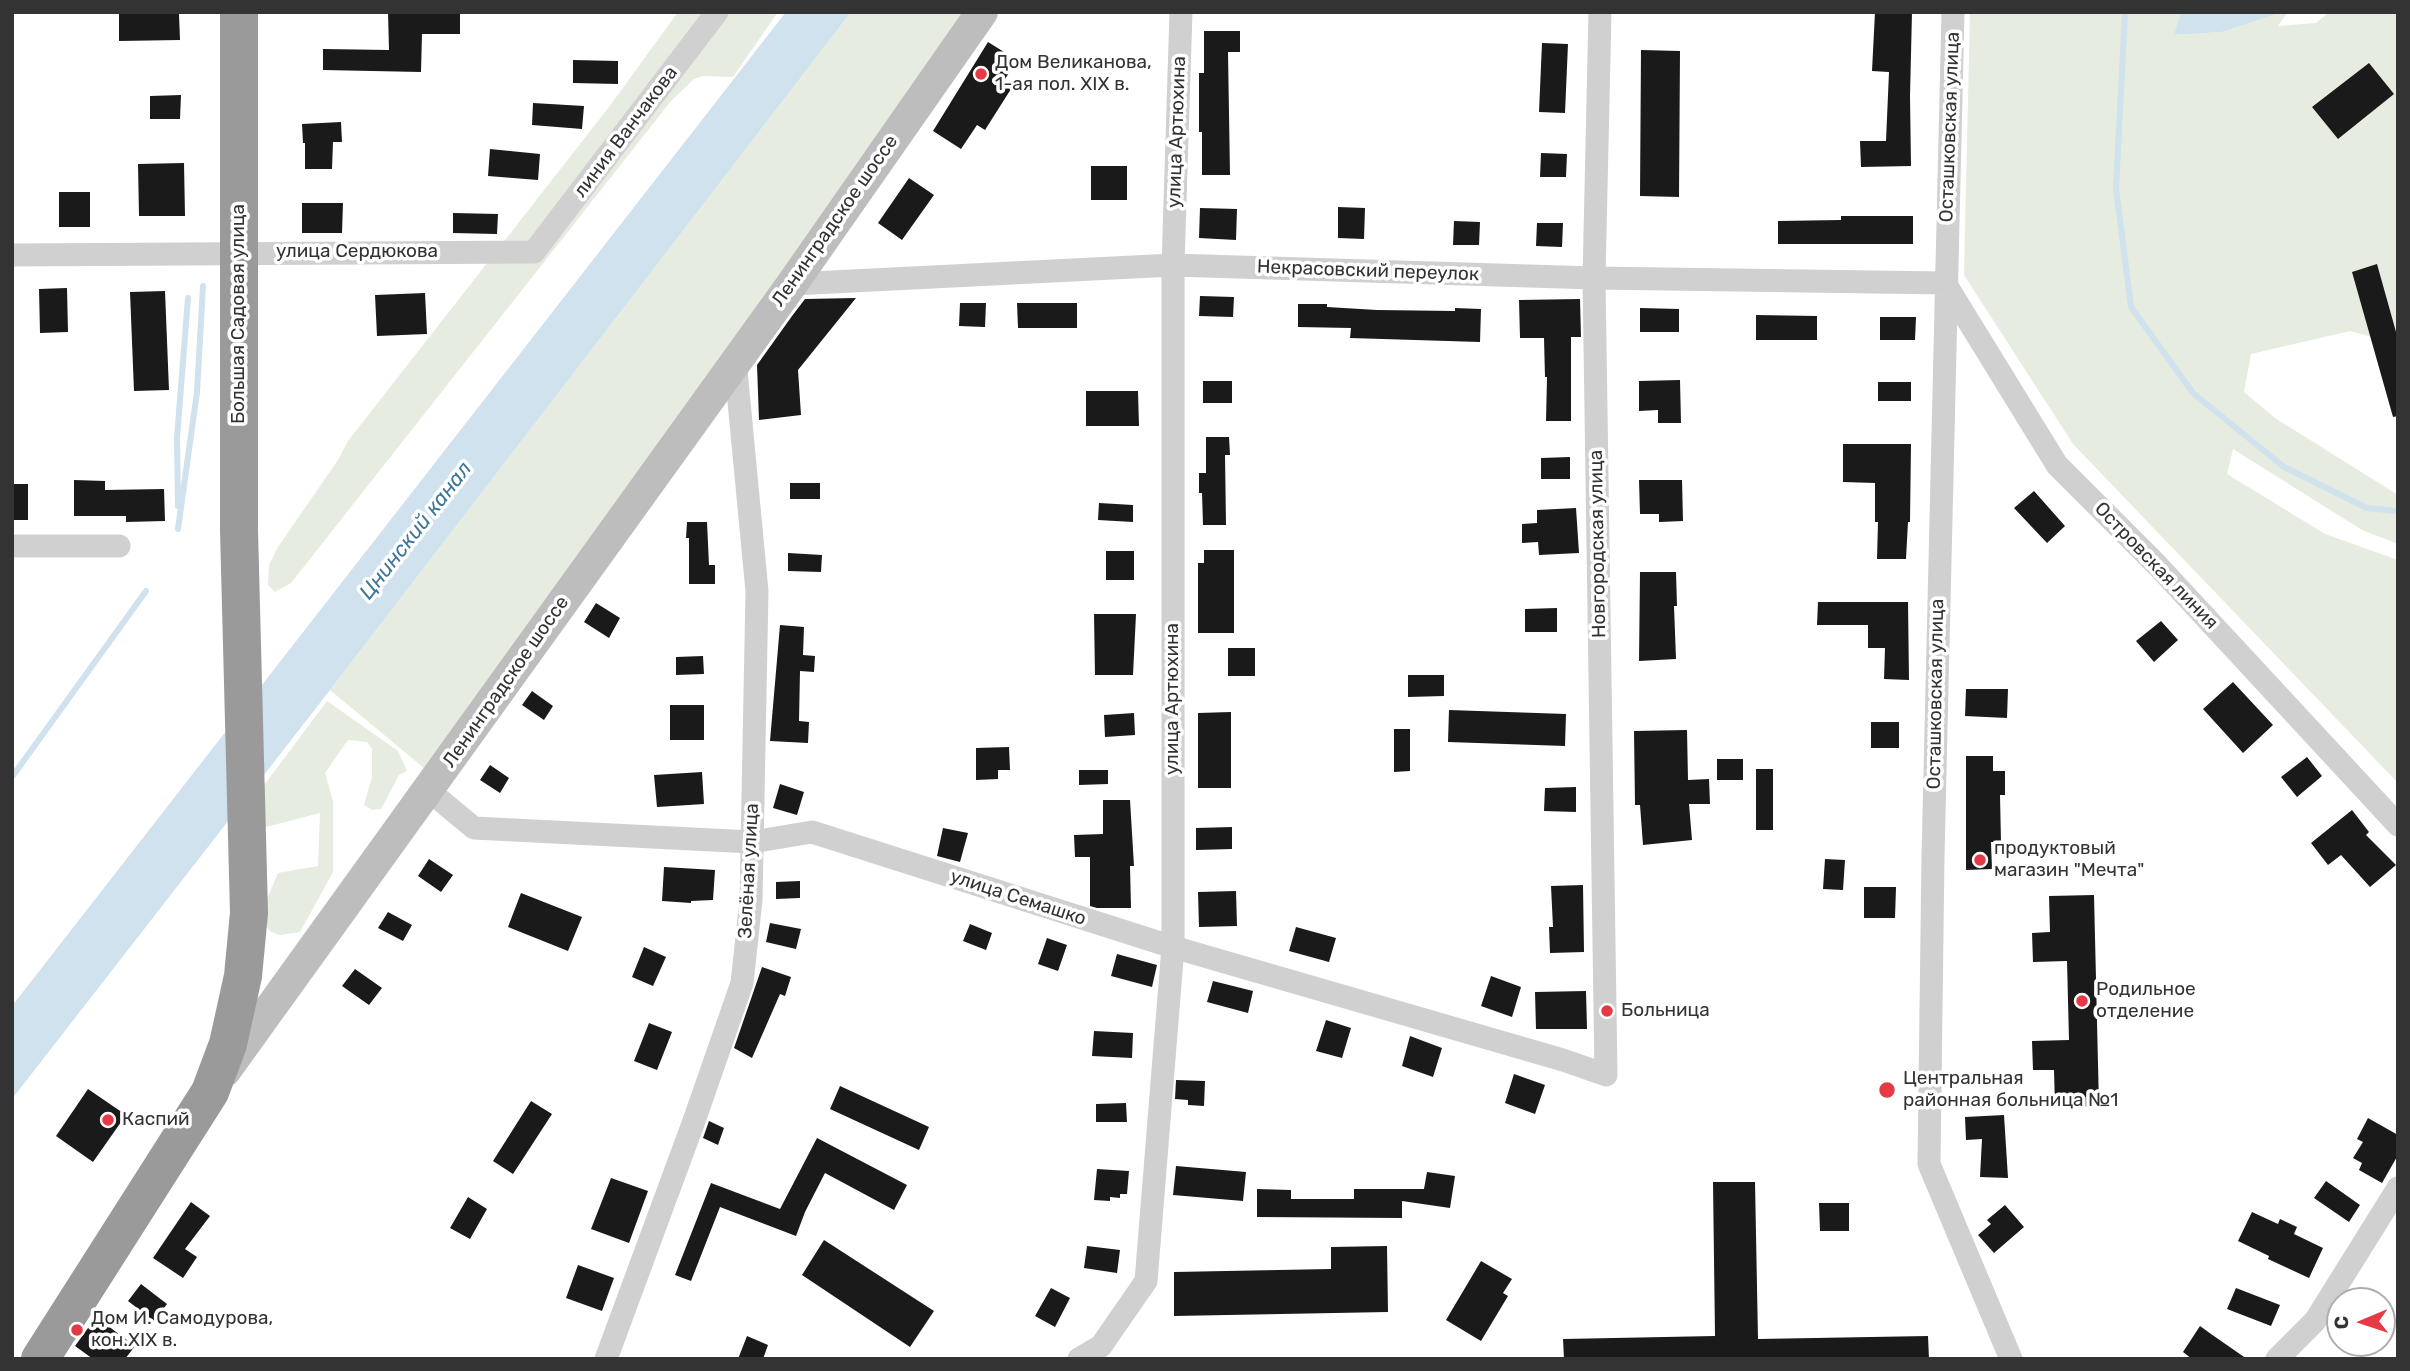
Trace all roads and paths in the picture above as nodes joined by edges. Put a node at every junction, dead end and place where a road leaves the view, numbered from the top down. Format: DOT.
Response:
graph roads {
  1 [pos="239,12"];
  2 [pos="717,12"];
  3 [pos="982,12"];
  4 [pos="1181,12"];
  5 [pos="1600,12"];
  6 [pos="1953,12"];
  7 [pos="239,252"];
  8 [pos="534,252"];
  9 [pos="12,255"];
  10 [pos="1173,265"];
  11 [pos="1594,278"];
  12 [pos="792,284"];
  13 [pos="1945,284"];
  14 [pos="735,360"];
  15 [pos="12,546"];
  16 [pos="119,546"];
  17 [pos="428,790"];
  18 [pos="2398,825"];
  19 [pos="752,842"];
  20 [pos="1173,947"];
  21 [pos="246,959"];
  22 [pos="294,975"];
  23 [pos="1606,1075"];
  24 [pos="210,1092"];
  25 [pos="2398,1188"];
  26 [pos="44,1357"];
  27 [pos="606,1359"];
  28 [pos="1079,1359"];
  29 [pos="2011,1359"];
  30 [pos="2277,1359"];
  1 -- 7 [label="highway, Большая Садовая улица"];
  2 -- 8 [label="street, линия Ванчакова"];
  3 -- 12 [label="street, Ленинградское шоссе"];
  4 -- 10 [label="street, улица Артюхина"];
  5 -- 11 [label="street, Новгородская улица"];
  6 -- 13 [label="street, Осташковская улица"];
  7 -- 8 [label="street, улица Сердюкова"];
  7 -- 9 [label="street, улица Сердюкова"];
  7 -- 21 [label="highway, Большая Садовая улица"];
  10 -- 11 [label="street, Некрасовский переулок"];
  10 -- 12 [label="street, Некрасовский переулок"];
  10 -- 20 [label="street, улица Артюхина"];
  11 -- 13 [label="street, Некрасовский переулок"];
  11 -- 23 [label="street, Новгородская улица"];
  12 -- 14 [label="street, Ленинградское шоссе"];
  13 -- 18 [label="street, Островская линия"];
  13 -- 29 [label="street, Осташковская улица"];
  14 -- 17 [label="street, Ленинградское шоссе"];
  14 -- 19 [label="street, Зелёная улица"];
  15 -- 16 [label="street"];
  17 -- 19 [label="street, улица Семашко"];
  17 -- 22 [label="street, Ленинградское шоссе"];
  19 -- 20 [label="street, улица Семашко"];
  19 -- 27 [label="street, Зелёная улица"];
  20 -- 23 [label="street, улица Семашко"];
  20 -- 28 [label="street, улица Артюхина"];
  21 -- 22 [label="street"];
  21 -- 24 [label="highway, Большая Садовая улица"];
  22 -- 24 [label="street, Ленинградское шоссе"];
  24 -- 26 [label="highway, Ленинградское шоссе"];
  25 -- 30 [label="street"];
}
